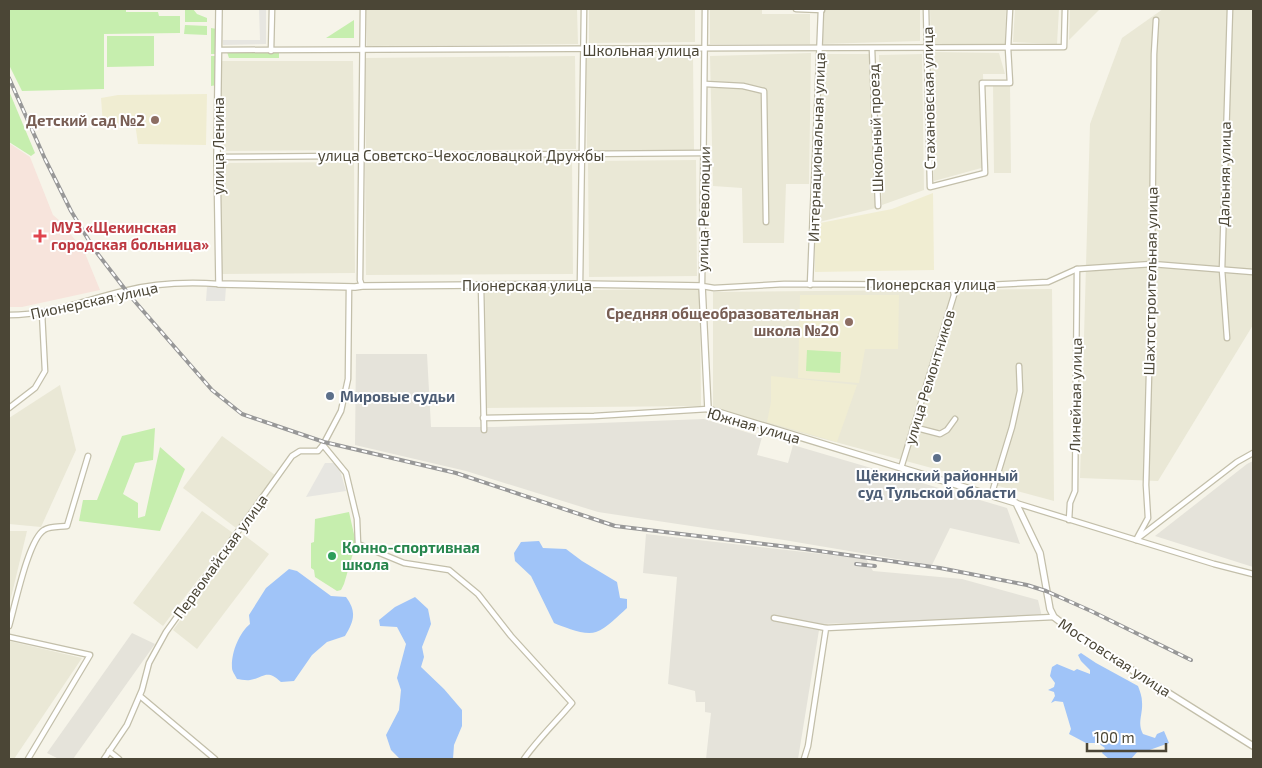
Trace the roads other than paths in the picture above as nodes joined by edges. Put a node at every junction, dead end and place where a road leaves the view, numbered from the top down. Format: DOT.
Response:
graph roads {
  1 [pos="219,9"];
  2 [pos="272,9"];
  3 [pos="363,9"];
  4 [pos="584,9"];
  5 [pos="705,9"];
  6 [pos="796,9"];
  7 [pos="822,9"];
  8 [pos="926,9"];
  9 [pos="1010,9"];
  10 [pos="1065,9"];
  11 [pos="1230,9"];
  12 [pos="1156,20"];
  13 [pos="927,48"];
  14 [pos="1008,48"];
  15 [pos="820,49"];
  16 [pos="872,49"];
  17 [pos="219,50"];
  18 [pos="362,50"];
  19 [pos="584,50"];
  20 [pos="705,50"];
  21 [pos="272,51"];
  22 [pos="705,84"];
  23 [pos="704,153"];
  24 [pos="583,154"];
  25 [pos="362,155"];
  26 [pos="218,157"];
  27 [pos="878,206"];
  28 [pos="766,222"];
  29 [pos="1152,264"];
  30 [pos="1077,269"];
  31 [pos="1222,270"];
  32 [pos="1253,272"];
  33 [pos="219,284"];
  34 [pos="580,284"];
  35 [pos="952,284"];
  36 [pos="481,285"];
  37 [pos="810,285"];
  38 [pos="362,286"];
  39 [pos="702,286"];
  40 [pos="349,287"];
  41 [pos="42,313"];
  42 [pos="9,315"];
  43 [pos="1227,338"];
  44 [pos="1019,366"];
  45 [pos="9,408"];
  46 [pos="708,409"];
  47 [pos="484,418"];
  48 [pos="955,418"];
  49 [pos="913,427"];
  50 [pos="484,430"];
  51 [pos="324,443"];
  52 [pos="1253,453"];
  53 [pos="88,456"];
  54 [pos="901,468"];
  55 [pos="991,496"];
  56 [pos="1016,503"];
  57 [pos="1069,520"];
  58 [pos="1136,540"];
  59 [pos="1253,574"];
  60 [pos="1054,617"];
  61 [pos="774,618"];
  62 [pos="9,626"];
  63 [pos="826,628"];
  64 [pos="9,638"];
  65 [pos="140,696"];
  66 [pos="1253,746"];
  67 [pos="109,751"];
  68 [pos="28,759"];
  69 [pos="104,759"];
  70 [pos="119,759"];
  71 [pos="214,759"];
  72 [pos="524,759"];
  73 [pos="804,759"];
  1 -- 17 [label="street, улица Ленина"];
  2 -- 21 [label="street"];
  3 -- 18 [label="street"];
  4 -- 19 [label="street"];
  5 -- 20 [label="street, улица Революции"];
  6 -- 7 [label="street"];
  7 -- 15 [label="street, Интернациональная улица"];
  8 -- 13 [label="street, Стахановская улица"];
  9 -- 14 [label="street"];
  10 -- 14 [label="street, Школьная улица"];
  11 -- 31 [label="street, Дальняя улица"];
  12 -- 29 [label="street, Шахтостроительная улица"];
  13 -- 14 [label="street, Школьная улица"];
  13 -- 14 [label="street, Стахановская улица"];
  13 -- 16 [label="street, Школьная улица"];
  15 -- 16 [label="street, Школьная улица"];
  15 -- 20 [label="street, Школьная улица"];
  15 -- 37 [label="street, Интернациональная улица"];
  16 -- 27 [label="street, Школьный проезд"];
  17 -- 21 [label="street, Школьная улица"];
  17 -- 26 [label="street, улица Ленина"];
  18 -- 19 [label="street, Школьная улица"];
  18 -- 21 [label="street, Школьная улица"];
  18 -- 25 [label="street"];
  19 -- 20 [label="street, Школьная улица"];
  19 -- 24 [label="street"];
  20 -- 22 [label="street, улица Революции"];
  22 -- 23 [label="street, улица Революции"];
  22 -- 28 [label="street"];
  23 -- 24 [label="street, улица Советско-Чехословацкой Дружбы"];
  23 -- 39 [label="street, улица Революции"];
  24 -- 25 [label="street, улица Советско-Чехословацкой Дружбы"];
  24 -- 34 [label="street"];
  25 -- 26 [label="street, улица Советско-Чехословацкой Дружбы"];
  25 -- 38 [label="street"];
  26 -- 33 [label="street, улица Ленина"];
  29 -- 30 [label="street"];
  29 -- 31 [label="street"];
  29 -- 58 [label="street, Шахтостроительная улица"];
  30 -- 35 [label="street, Пионерская улица"];
  30 -- 57 [label="street, Линейная улица"];
  31 -- 32 [label="street"];
  31 -- 43 [label="street, Дальняя улица"];
  33 -- 40 [label="street, Пионерская улица"];
  33 -- 41 [label="street, Пионерская улица"];
  34 -- 36 [label="street, Пионерская улица"];
  34 -- 39 [label="street, Пионерская улица"];
  35 -- 37 [label="street, Пионерская улица"];
  35 -- 49 [label="street, улица Ремонтников"];
  36 -- 38 [label="street, Пионерская улица"];
  36 -- 47 [label="street"];
  37 -- 39 [label="street, Пионерская улица"];
  38 -- 40 [label="street, Пионерская улица"];
  39 -- 46 [label="street, улица Революции"];
  40 -- 51 [label="street"];
  41 -- 42 [label="street, Пионерская улица"];
  41 -- 45 [label="street"];
  44 -- 55 [label="street"];
  46 -- 47 [label="street, Южная улица"];
  46 -- 54 [label="street, Южная улица"];
  47 -- 50 [label="street"];
  48 -- 49 [label="street"];
  49 -- 54 [label="street, улица Ремонтников"];
  51 -- 65 [label="street, Первомайская улица"];
  51 -- 72 [label="street"];
  52 -- 58 [label="street"];
  53 -- 62 [label="street"];
  54 -- 55 [label="street, Южная улица"];
  55 -- 56 [label="street, Южная улица"];
  56 -- 57 [label="street"];
  56 -- 60 [label="street, Мостовская улица"];
  57 -- 58 [label="street"];
  58 -- 59 [label="street"];
  60 -- 63 [label="street"];
  60 -- 66 [label="street, Мостовская улица"];
  61 -- 63 [label="street"];
  63 -- 73 [label="street"];
  64 -- 68 [label="street"];
  65 -- 67 [label="street, Первомайская улица"];
  65 -- 71 [label="street"];
  67 -- 69 [label="street, Первомайская улица"];
  67 -- 70 [label="street"];
}
